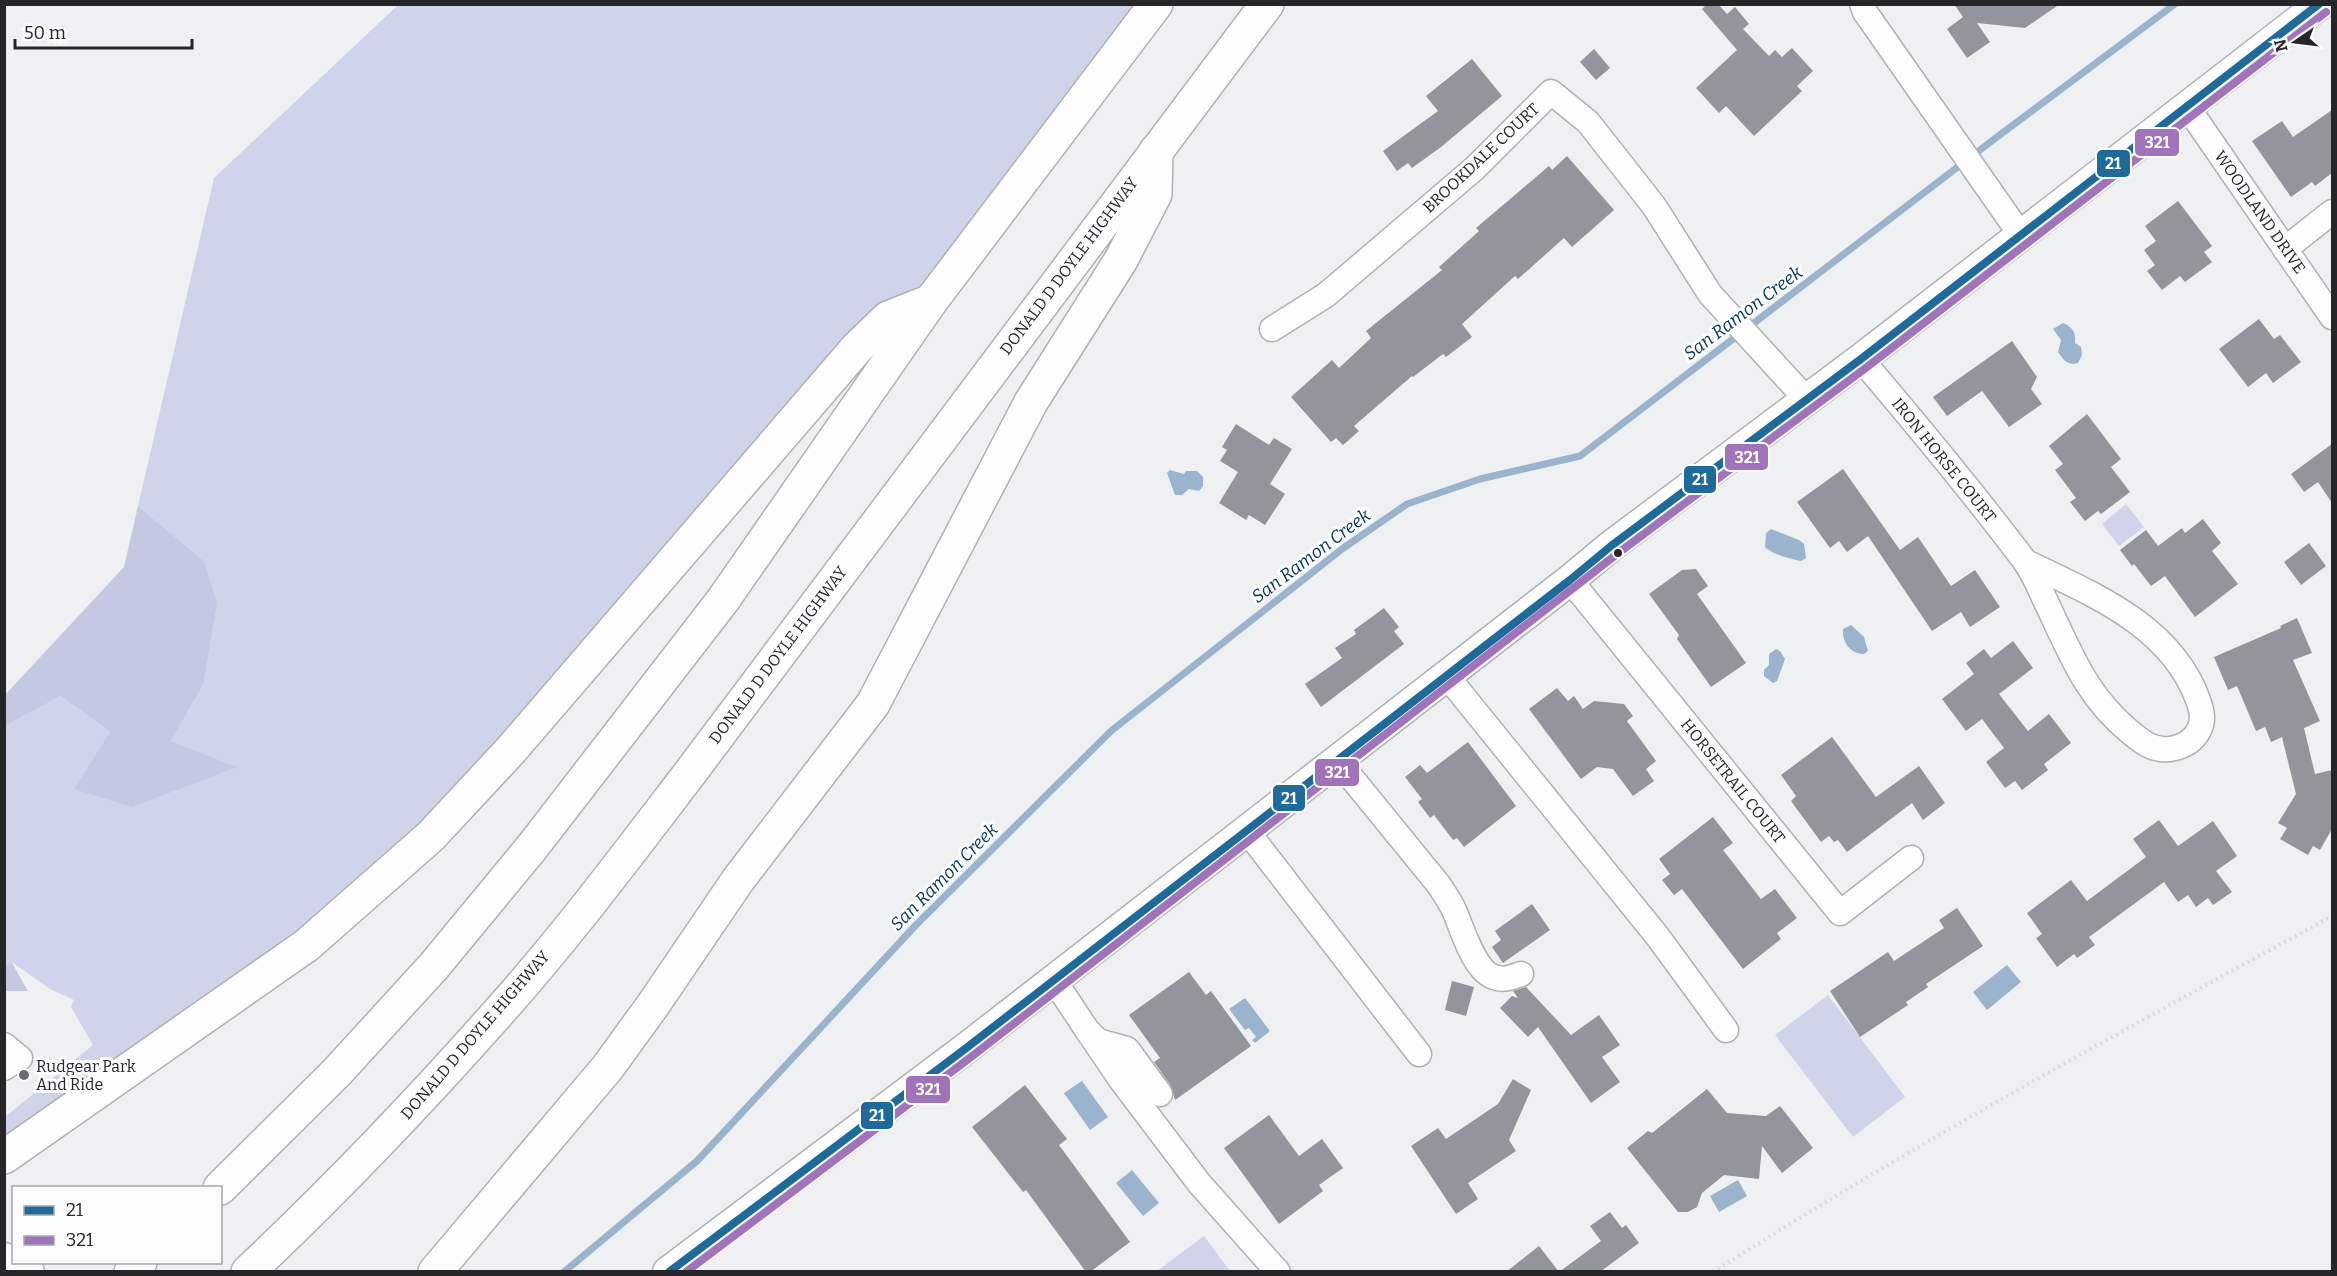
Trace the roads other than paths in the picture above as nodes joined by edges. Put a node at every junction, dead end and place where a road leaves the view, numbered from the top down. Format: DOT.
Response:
graph roads {
  1 [pos="1156,4"];
  2 [pos="1862,4"];
  3 [pos="2320,4"];
  4 [pos="1260,10"];
  5 [pos="2188,108"];
  6 [pos="1156,151"];
  7 [pos="2332,213"];
  8 [pos="2020,234"];
  9 [pos="2285,249"];
  10 [pos="931,301"];
  11 [pos="2332,317"];
  12 [pos="1272,329"];
  13 [pos="1861,359"];
  14 [pos="1807,400"];
  15 [pos="2026,562"];
  16 [pos="1570,580"];
  17 [pos="1446,675"];
  18 [pos="1337,760"];
  19 [pos="1247,831"];
  20 [pos="1911,858"];
  21 [pos="1521,974"];
  22 [pos="1054,980"];
  23 [pos="1087,1030"];
  24 [pos="1726,1030"];
  25 [pos="4,1045"];
  26 [pos="1419,1054"];
  27 [pos="4,1068"];
  28 [pos="1160,1094"];
  29 [pos="4,1157"];
  30 [pos="223,1185"];
  31 [pos="15,1264"];
  32 [pos="29,1272"];
  33 [pos="248,1272"];
  34 [pos="435,1272"];
  35 [pos="668,1272"];
  36 [pos="1278,1272"];
  1 -- 10 [label="highway"];
  2 -- 8 [label="street"];
  3 -- 5 [label="main road"];
  4 -- 6 [label="highway, DONALD D DOYLE HIGHWAY"];
  5 -- 8 [label="main road"];
  5 -- 9 [label="street, WOODLAND DRIVE"];
  6 -- 33 [label="highway, DONALD D DOYLE HIGHWAY"];
  6 -- 34 [label="highway"];
  7 -- 9 [label="street"];
  8 -- 13 [label="main road"];
  9 -- 11 [label="street, WOODLAND DRIVE"];
  10 -- 29 [label="highway"];
  10 -- 30 [label="highway"];
  12 -- 14 [label="street, BROOKDALE COURT"];
  13 -- 14 [label="main road"];
  13 -- 15 [label="street, IRON HORSE COURT"];
  14 -- 16 [label="main road"];
  15 -- 15 [label="street, IRON HORSE COURT"];
  16 -- 17 [label="main road"];
  16 -- 20 [label="street, HORSETRAIL COURT"];
  17 -- 18 [label="main road"];
  17 -- 24 [label="street"];
  18 -- 19 [label="main road"];
  18 -- 21 [label="street"];
  19 -- 22 [label="main road"];
  19 -- 26 [label="street"];
  22 -- 23 [label="street"];
  22 -- 35 [label="main road"];
  23 -- 28 [label="street"];
  23 -- 36 [label="street"];
  25 -- 27 [label="street"];
  31 -- 32 [label="main road"];
}
